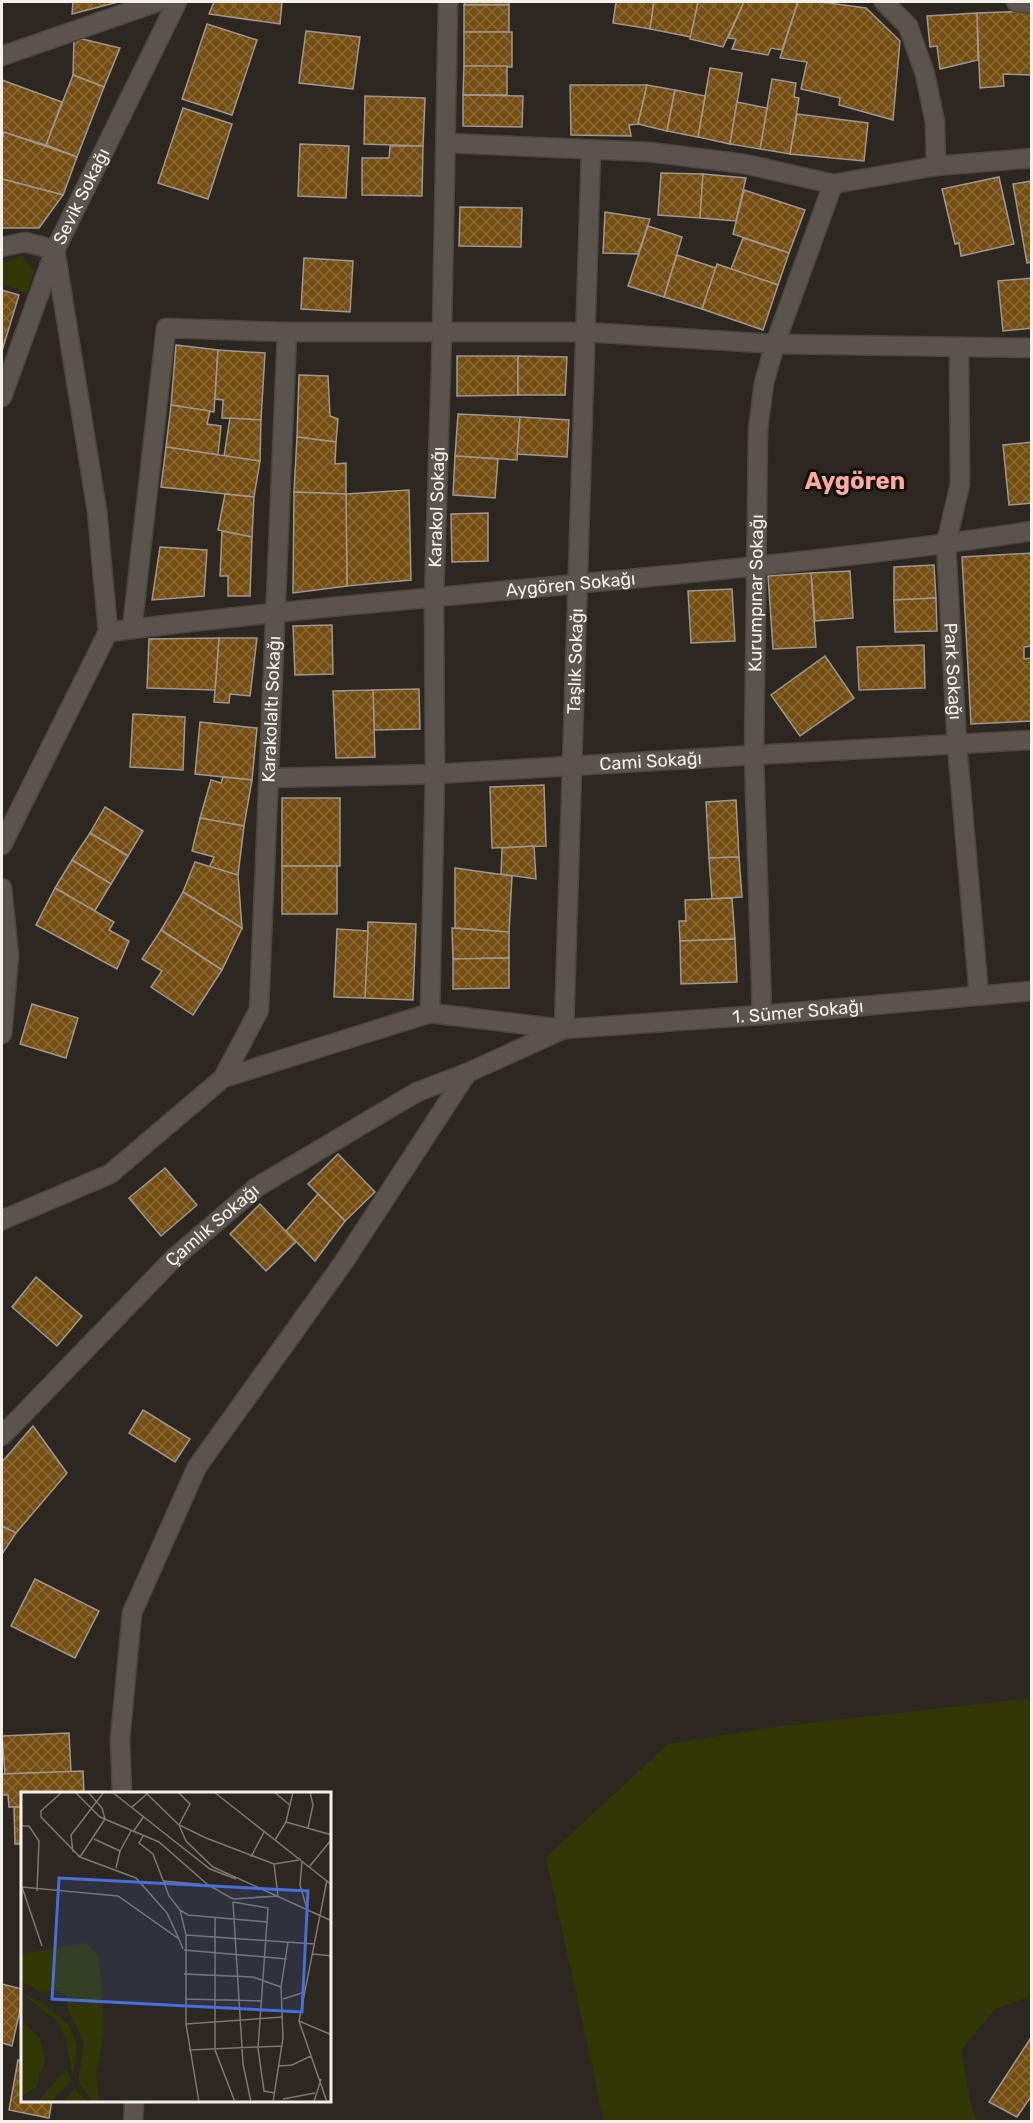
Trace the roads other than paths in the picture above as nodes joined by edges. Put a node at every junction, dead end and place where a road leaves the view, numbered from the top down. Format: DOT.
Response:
graph roads {
  1 [pos="157,2"];
  2 [pos="177,2"];
  3 [pos="448,2"];
  4 [pos="884,2"];
  5 [pos="1016,2"];
  6 [pos="1032,4"];
  7 [pos="2,56"];
  8 [pos="446,143"];
  9 [pos="591,150"];
  10 [pos="1032,158"];
  11 [pos="936,166"];
  12 [pos="833,184"];
  13 [pos="2,247"];
  14 [pos="55,250"];
  15 [pos="287,332"];
  16 [pos="442,332"];
  17 [pos="585,333"];
  18 [pos="775,344"];
  19 [pos="959,347"];
  20 [pos="1032,348"];
  21 [pos="2,397"];
  22 [pos="1032,531"];
  23 [pos="946,544"];
  24 [pos="756,566"];
  25 [pos="578,584"];
  26 [pos="434,599"];
  27 [pos="275,612"];
  28 [pos="132,629"];
  29 [pos="108,632"];
  30 [pos="1032,740"];
  31 [pos="957,745"];
  32 [pos="754,754"];
  33 [pos="572,767"];
  34 [pos="435,774"];
  35 [pos="269,778"];
  36 [pos="2,845"];
  37 [pos="2,888"];
  38 [pos="1032,991"];
  39 [pos="979,995"];
  40 [pos="430,1013"];
  41 [pos="762,1015"];
  42 [pos="564,1029"];
  43 [pos="2,1034"];
  44 [pos="467,1073"];
  45 [pos="223,1078"];
  46 [pos="2,1220"];
  47 [pos="2,1436"];
  48 [pos="122,1792"];
  49 [pos="134,2102"];
  50 [pos="132,2121"];
  1 -- 7 [label="street"];
  2 -- 14 [label="street, Sevik Sokağı"];
  3 -- 8 [label="street, Karakol Sokağı"];
  4 -- 11 [label="street"];
  5 -- 6 [label="street"];
  8 -- 9 [label="street"];
  8 -- 16 [label="street, Karakol Sokağı"];
  9 -- 12 [label="street"];
  9 -- 17 [label="street, Taşlık Sokağı"];
  10 -- 11 [label="street"];
  11 -- 12 [label="street"];
  12 -- 18 [label="street, Kurumpınar Sokağı"];
  13 -- 14 [label="street"];
  14 -- 21 [label="street, Sevik Sokağı"];
  14 -- 29 [label="street"];
  15 -- 16 [label="street"];
  15 -- 27 [label="street, Karakolaltı Sokağı"];
  15 -- 28 [label="street"];
  16 -- 17 [label="street"];
  16 -- 26 [label="street, Karakol Sokağı"];
  17 -- 18 [label="street"];
  17 -- 25 [label="street, Taşlık Sokağı"];
  18 -- 19 [label="street"];
  18 -- 24 [label="street, Kurumpınar Sokağı"];
  19 -- 20 [label="street"];
  19 -- 23 [label="street, Park Sokağı"];
  22 -- 23 [label="street, Aygören Sokağı"];
  23 -- 24 [label="street, Aygören Sokağı"];
  23 -- 31 [label="street, Park Sokağı"];
  24 -- 25 [label="street, Aygören Sokağı"];
  24 -- 32 [label="street, Kurumpınar Sokağı"];
  25 -- 26 [label="street, Aygören Sokağı"];
  25 -- 33 [label="street, Taşlık Sokağı"];
  26 -- 27 [label="street, Aygören Sokağı"];
  26 -- 34 [label="street, Karakol Sokağı"];
  27 -- 28 [label="street, Aygören Sokağı"];
  27 -- 35 [label="street, Karakolaltı Sokağı"];
  28 -- 29 [label="street, Aygören Sokağı"];
  29 -- 36 [label="street"];
  30 -- 31 [label="street, Cami Sokağı"];
  31 -- 32 [label="street, Cami Sokağı"];
  31 -- 39 [label="street, Park Sokağı"];
  32 -- 33 [label="street, Cami Sokağı"];
  32 -- 41 [label="street, Kurumpınar Sokağı"];
  33 -- 34 [label="street, Cami Sokağı"];
  33 -- 42 [label="street, Taşlık Sokağı"];
  34 -- 35 [label="street, Cami Sokağı"];
  34 -- 40 [label="street, Karakol Sokağı"];
  35 -- 45 [label="street, Karakolaltı Sokağı"];
  37 -- 43 [label="street"];
  38 -- 39 [label="street, 1. Sümer Sokağı"];
  39 -- 41 [label="street, 1. Sümer Sokağı"];
  40 -- 42 [label="street"];
  40 -- 45 [label="street"];
  41 -- 42 [label="street, 1. Sümer Sokağı"];
  42 -- 44 [label="street, Çamlık Sokağı"];
  44 -- 47 [label="street, Çamlık Sokağı"];
  44 -- 48 [label="street"];
  45 -- 46 [label="street"];
  49 -- 50 [label="street"];
}
